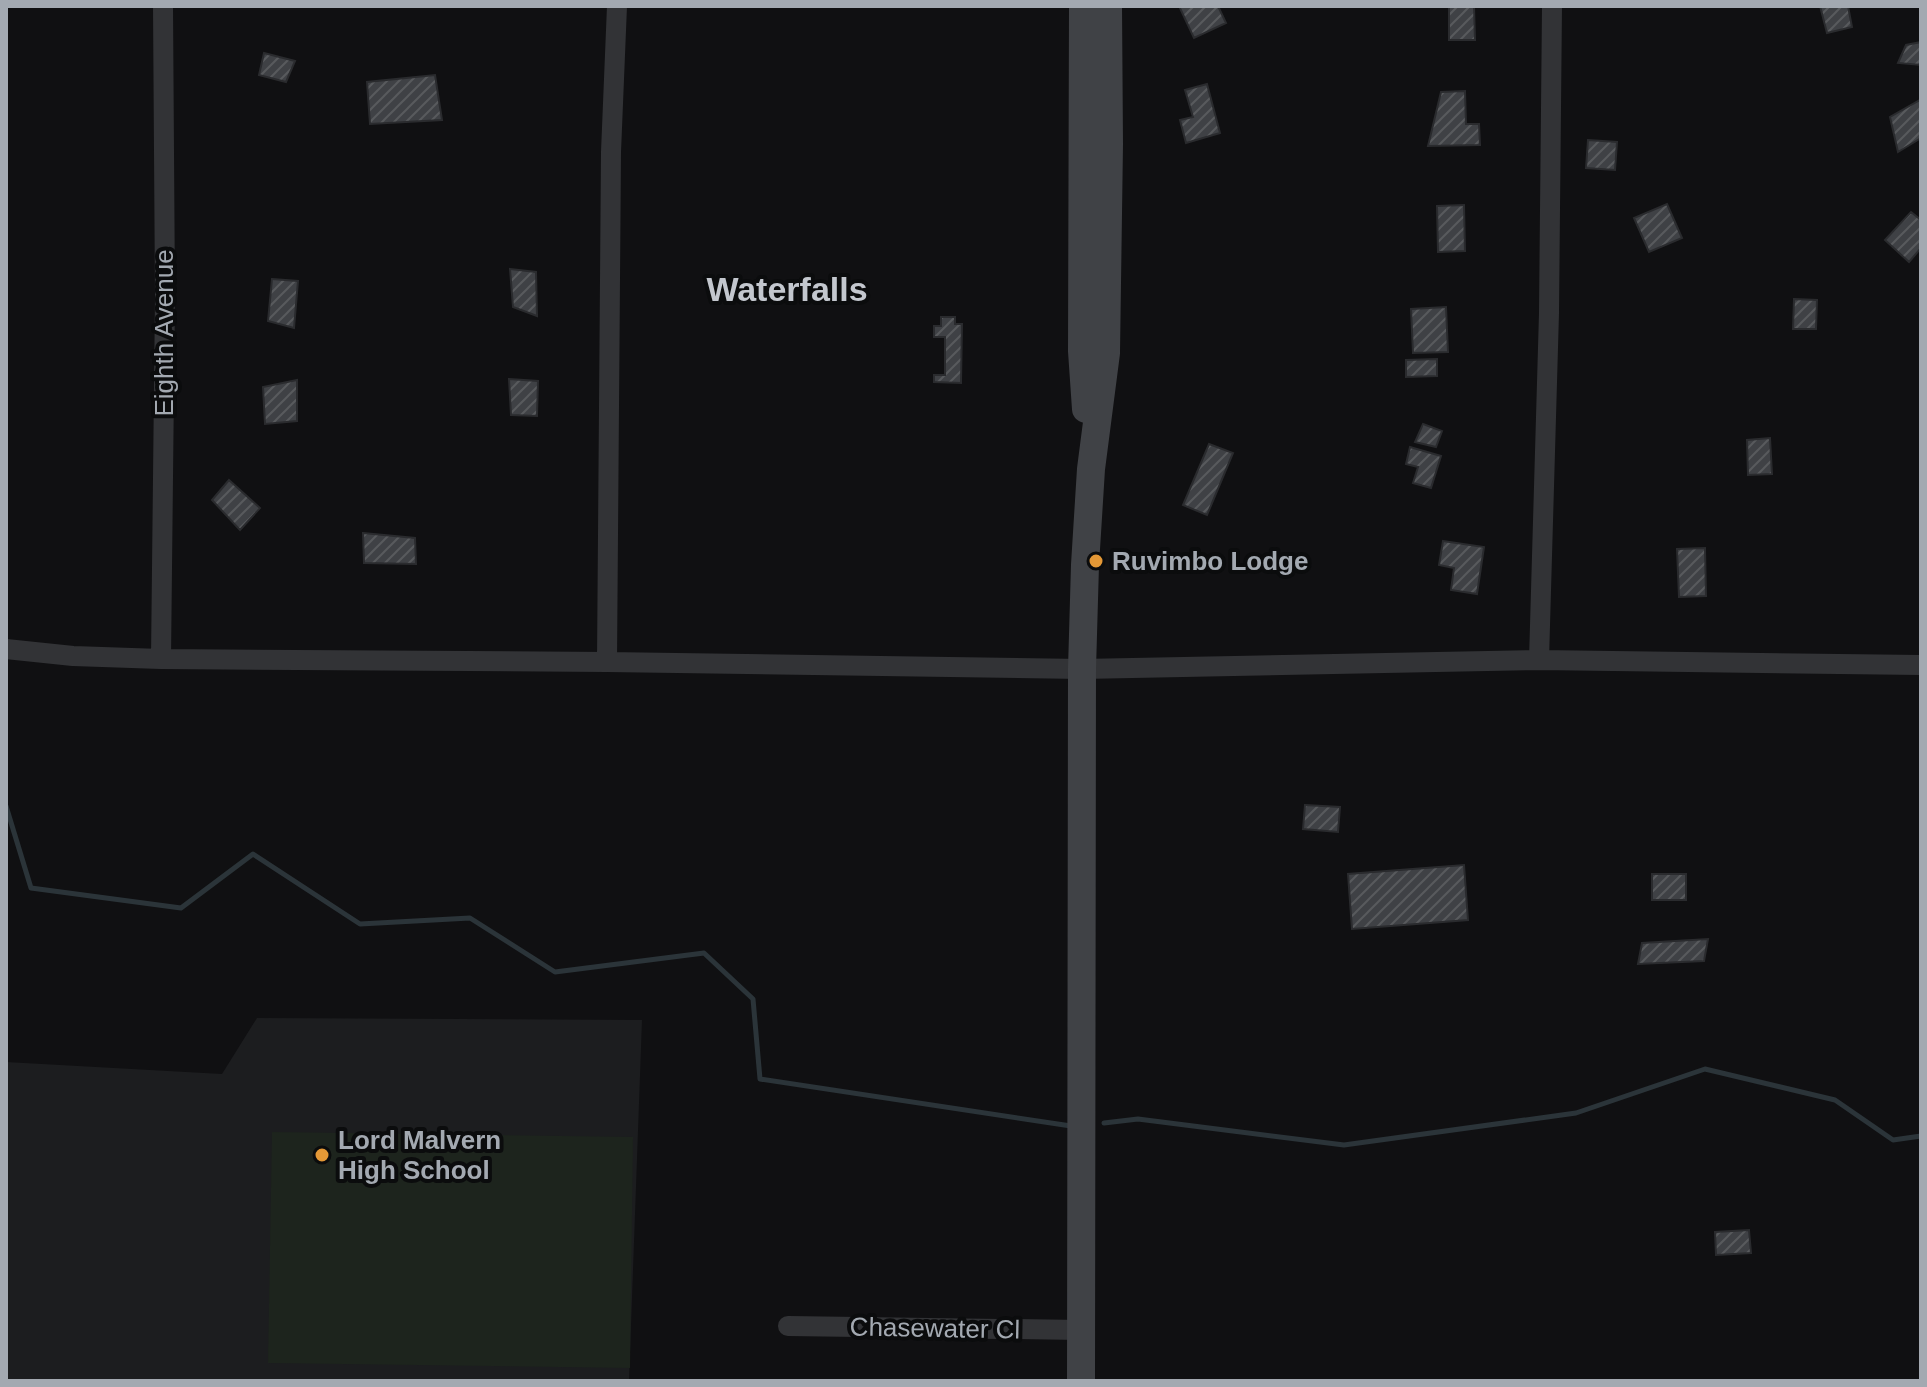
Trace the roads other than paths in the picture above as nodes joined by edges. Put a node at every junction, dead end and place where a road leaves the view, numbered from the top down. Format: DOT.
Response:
graph roads {
  1 [pos="163,6"];
  2 [pos="617,6"];
  3 [pos="1083,6"];
  4 [pos="1108,6"];
  5 [pos="1552,6"];
  6 [pos="1091,469"];
  7 [pos="6,649"];
  8 [pos="161,659"];
  9 [pos="1539,660"];
  10 [pos="607,662"];
  11 [pos="1921,665"];
  12 [pos="1082,669"];
  13 [pos="788,1326"];
  14 [pos="1081,1330"];
  15 [pos="1081,1381"];
  1 -- 8 [label="street, Eighth Avenue"];
  2 -- 10 [label="street"];
  3 -- 6 [label="street"];
  4 -- 6 [label="street"];
  5 -- 9 [label="street"];
  6 -- 12 [label="street"];
  7 -- 8 [label="street"];
  8 -- 10 [label="street"];
  9 -- 11 [label="street"];
  9 -- 12 [label="street"];
  10 -- 12 [label="street"];
  12 -- 14 [label="street"];
  13 -- 14 [label="street, Chasewater Cl"];
  14 -- 15 [label="street"];
}
